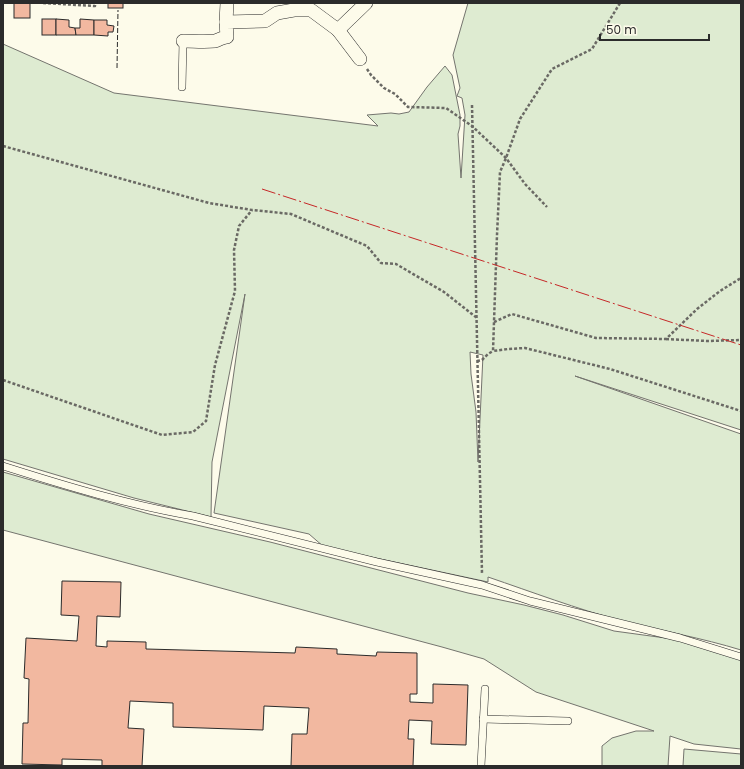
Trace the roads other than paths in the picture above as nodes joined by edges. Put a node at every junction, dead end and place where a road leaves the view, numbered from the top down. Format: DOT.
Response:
graph roads {
  1 [pos="227,3"];
  2 [pos="366,3"];
  3 [pos="226,22"];
  4 [pos="338,30"];
  5 [pos="183,41"];
  6 [pos="360,59"];
  7 [pos="182,87"];
  8 [pos="3,466"];
  9 [pos="741,657"];
  10 [pos="485,689"];
  11 [pos="483,719"];
  12 [pos="568,721"];
  13 [pos="481,766"];
  1 -- 3 [label="street"];
  2 -- 4 [label="street"];
  3 -- 4 [label="street"];
  3 -- 5 [label="street"];
  4 -- 6 [label="street"];
  5 -- 7 [label="lane"];
  8 -- 9 [label="lane"];
  10 -- 11 [label="lane"];
  11 -- 12 [label="lane"];
  11 -- 13 [label="lane"];
}
